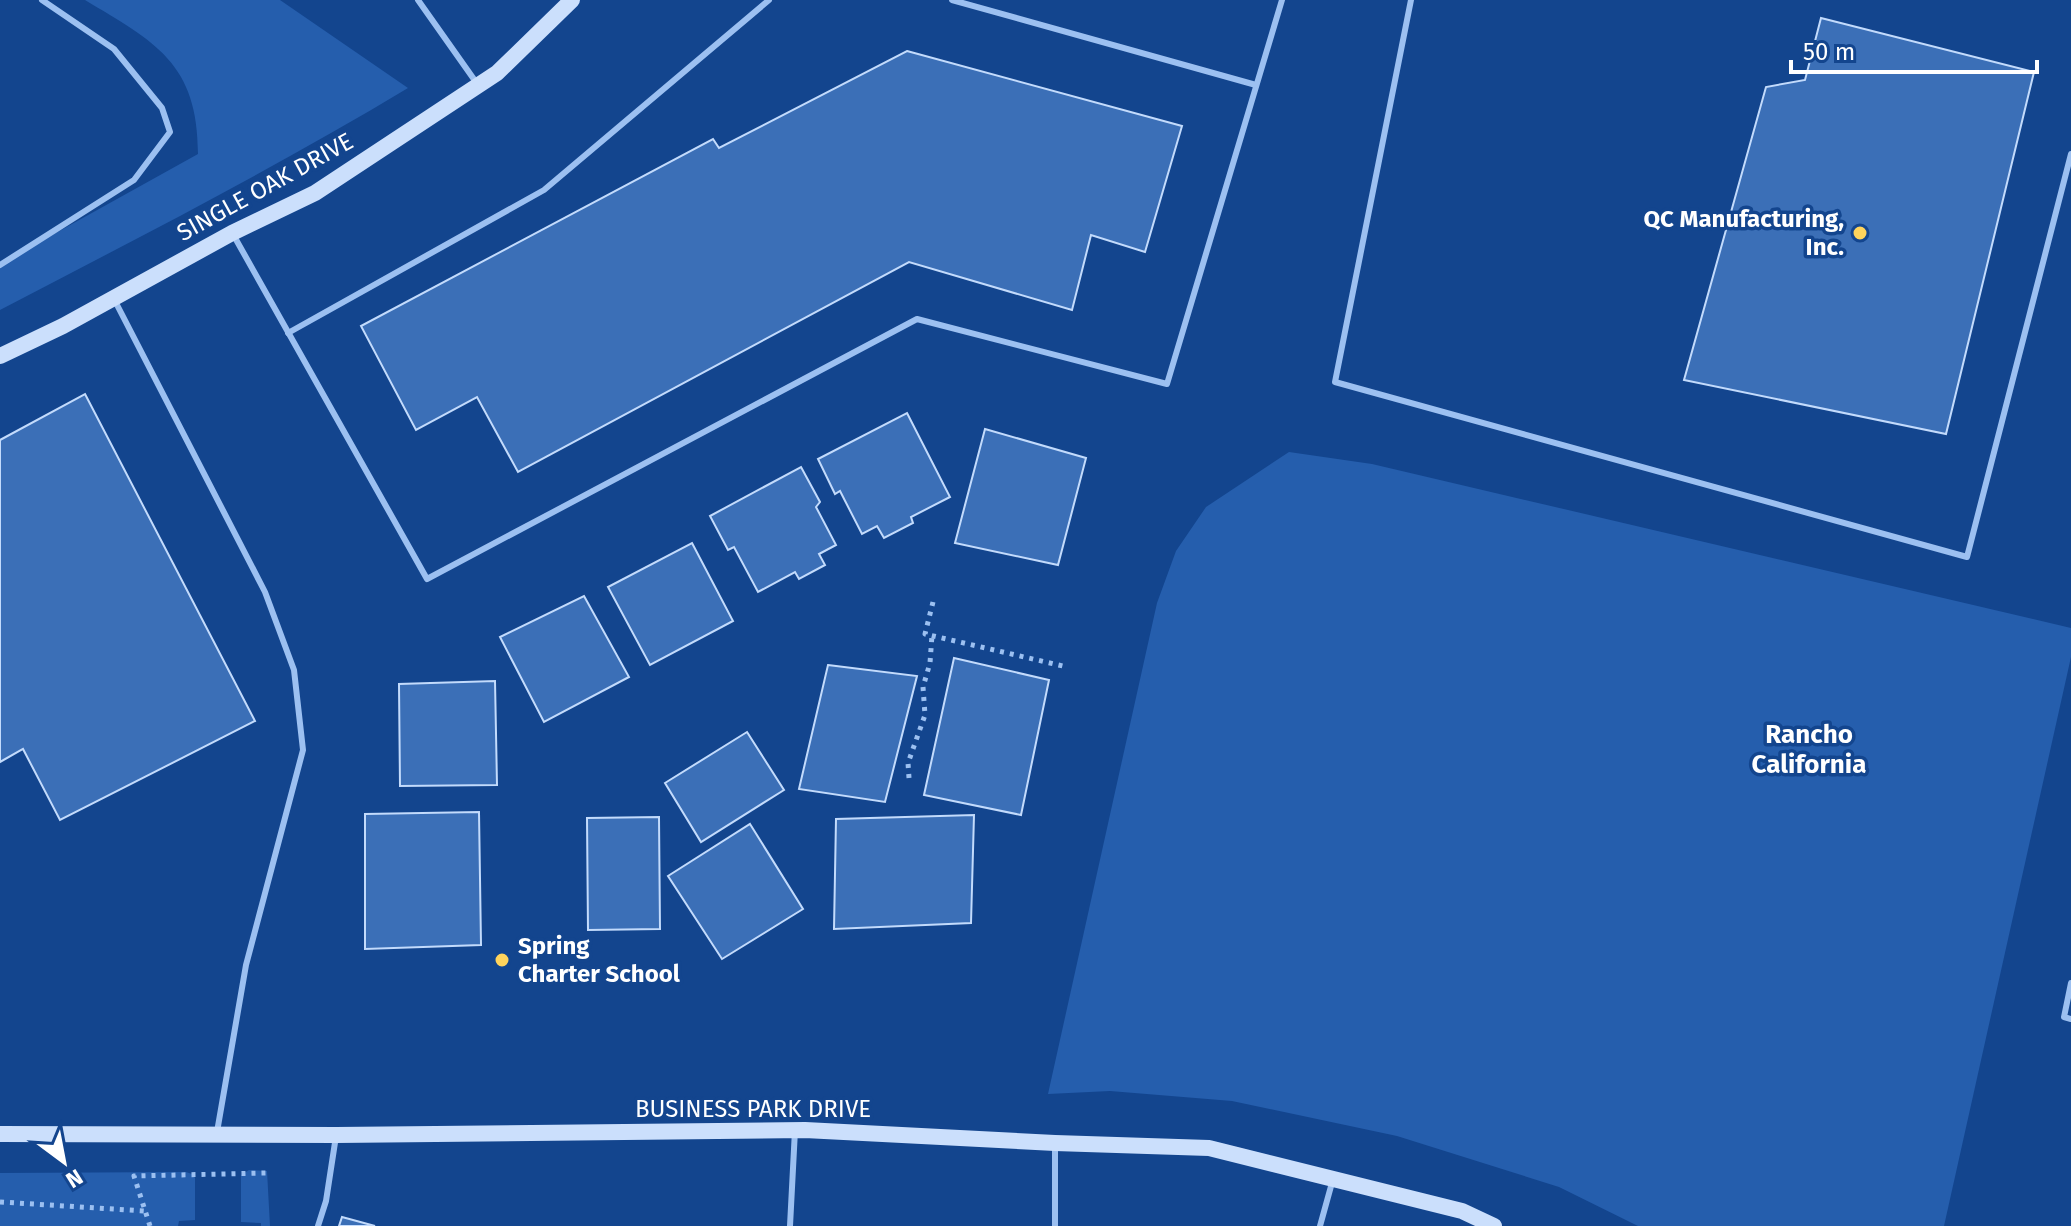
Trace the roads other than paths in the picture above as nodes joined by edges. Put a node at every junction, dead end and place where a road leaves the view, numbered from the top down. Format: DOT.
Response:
graph roads {
  1 [pos="42,0"];
  2 [pos="418,0"];
  3 [pos="572,0"];
  4 [pos="769,0"];
  5 [pos="952,0"];
  6 [pos="1282,0"];
  7 [pos="1411,0"];
  8 [pos="478,85"];
  9 [pos="1256,85"];
  10 [pos="2071,154"];
  11 [pos="232,233"];
  12 [pos="0,265"];
  13 [pos="114,298"];
  14 [pos="288,333"];
  15 [pos="0,356"];
  16 [pos="2071,983"];
  17 [pos="2071,1019"];
  18 [pos="795,1130"];
  19 [pos="0,1134"];
  20 [pos="216,1135"];
  21 [pos="336,1135"];
  22 [pos="1055,1143"];
  23 [pos="1333,1179"];
  24 [pos="318,1226"];
  25 [pos="790,1226"];
  26 [pos="1055,1226"];
  27 [pos="1320,1226"];
  28 [pos="1494,1226"];
  1 -- 12 [label="lane"];
  2 -- 8 [label="lane"];
  3 -- 8 [label="street, SINGLE OAK DRIVE"];
  4 -- 14 [label="lane"];
  5 -- 9 [label="lane"];
  6 -- 9 [label="lane"];
  7 -- 10 [label="lane"];
  8 -- 11 [label="street, SINGLE OAK DRIVE"];
  9 -- 14 [label="lane"];
  11 -- 13 [label="street, SINGLE OAK DRIVE"];
  11 -- 14 [label="lane"];
  13 -- 15 [label="street, SINGLE OAK DRIVE"];
  13 -- 20 [label="lane"];
  16 -- 17 [label="lane"];
  18 -- 21 [label="street, BUSINESS PARK DRIVE"];
  18 -- 22 [label="street, BUSINESS PARK DRIVE"];
  18 -- 25 [label="lane"];
  19 -- 20 [label="street, BUSINESS PARK DRIVE"];
  20 -- 21 [label="street, BUSINESS PARK DRIVE"];
  21 -- 24 [label="lane"];
  22 -- 23 [label="street, BUSINESS PARK DRIVE"];
  22 -- 26 [label="lane"];
  23 -- 27 [label="lane"];
  23 -- 28 [label="street, BUSINESS PARK DRIVE"];
}
